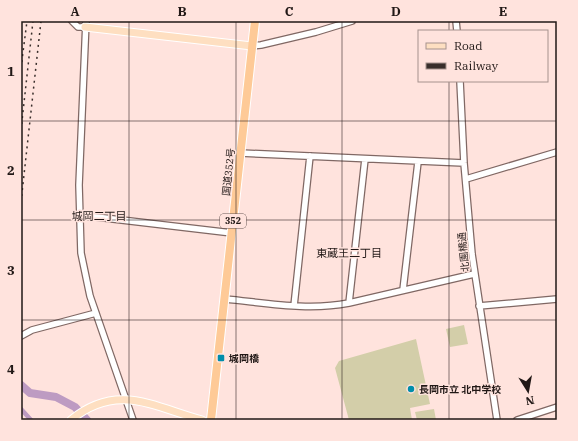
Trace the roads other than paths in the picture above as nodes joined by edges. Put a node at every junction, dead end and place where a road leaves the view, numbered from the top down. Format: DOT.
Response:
graph roads {
  1 [pos="72,21"];
  2 [pos="255,21"];
  3 [pos="352,21"];
  4 [pos="85,24"];
  5 [pos="252,46"];
  6 [pos="460,82"];
  7 [pos="557,152"];
  8 [pos="240,153"];
  9 [pos="310,156"];
  10 [pos="366,159"];
  11 [pos="418,162"];
  12 [pos="464,163"];
  13 [pos="466,179"];
  14 [pos="79,215"];
  15 [pos="232,233"];
  16 [pos="474,274"];
  17 [pos="403,290"];
  18 [pos="225,299"];
  19 [pos="557,299"];
  20 [pos="350,303"];
  21 [pos="294,306"];
  22 [pos="479,306"];
  23 [pos="96,313"];
  24 [pos="21,336"];
  25 [pos="125,399"];
  26 [pos="557,407"];
  27 [pos="71,420"];
  28 [pos="133,420"];
  29 [pos="202,420"];
  30 [pos="211,420"];
  31 [pos="497,420"];
  32 [pos="517,420"];
  1 -- 4 [label="street"];
  2 -- 5 [label="highway, 国道352号 / 352"];
  3 -- 5 [label="street"];
  4 -- 5 [label="main road"];
  4 -- 14 [label="street"];
  5 -- 8 [label="highway, 国道352号 / 352"];
  6 -- 12 [label="street, 北園橋通"];
  7 -- 13 [label="street"];
  8 -- 9 [label="street"];
  8 -- 15 [label="highway, 国道352号 / 352"];
  9 -- 10 [label="street"];
  9 -- 21 [label="street"];
  10 -- 11 [label="street"];
  10 -- 20 [label="street"];
  11 -- 12 [label="street"];
  11 -- 17 [label="street"];
  12 -- 13 [label="street, 北園橋通"];
  13 -- 16 [label="street, 北園橋通"];
  14 -- 15 [label="street"];
  14 -- 23 [label="street"];
  15 -- 18 [label="highway, 国道352号 / 352"];
  16 -- 17 [label="street"];
  16 -- 22 [label="street, 北園橋通"];
  17 -- 20 [label="street"];
  18 -- 21 [label="street"];
  18 -- 30 [label="highway, 国道352号 / 352"];
  19 -- 22 [label="street"];
  20 -- 21 [label="street"];
  22 -- 31 [label="street, 北園橋通"];
  23 -- 24 [label="street"];
  23 -- 25 [label="street"];
  25 -- 27 [label="main road"];
  25 -- 28 [label="street"];
  25 -- 29 [label="main road"];
  26 -- 32 [label="street"];
}
